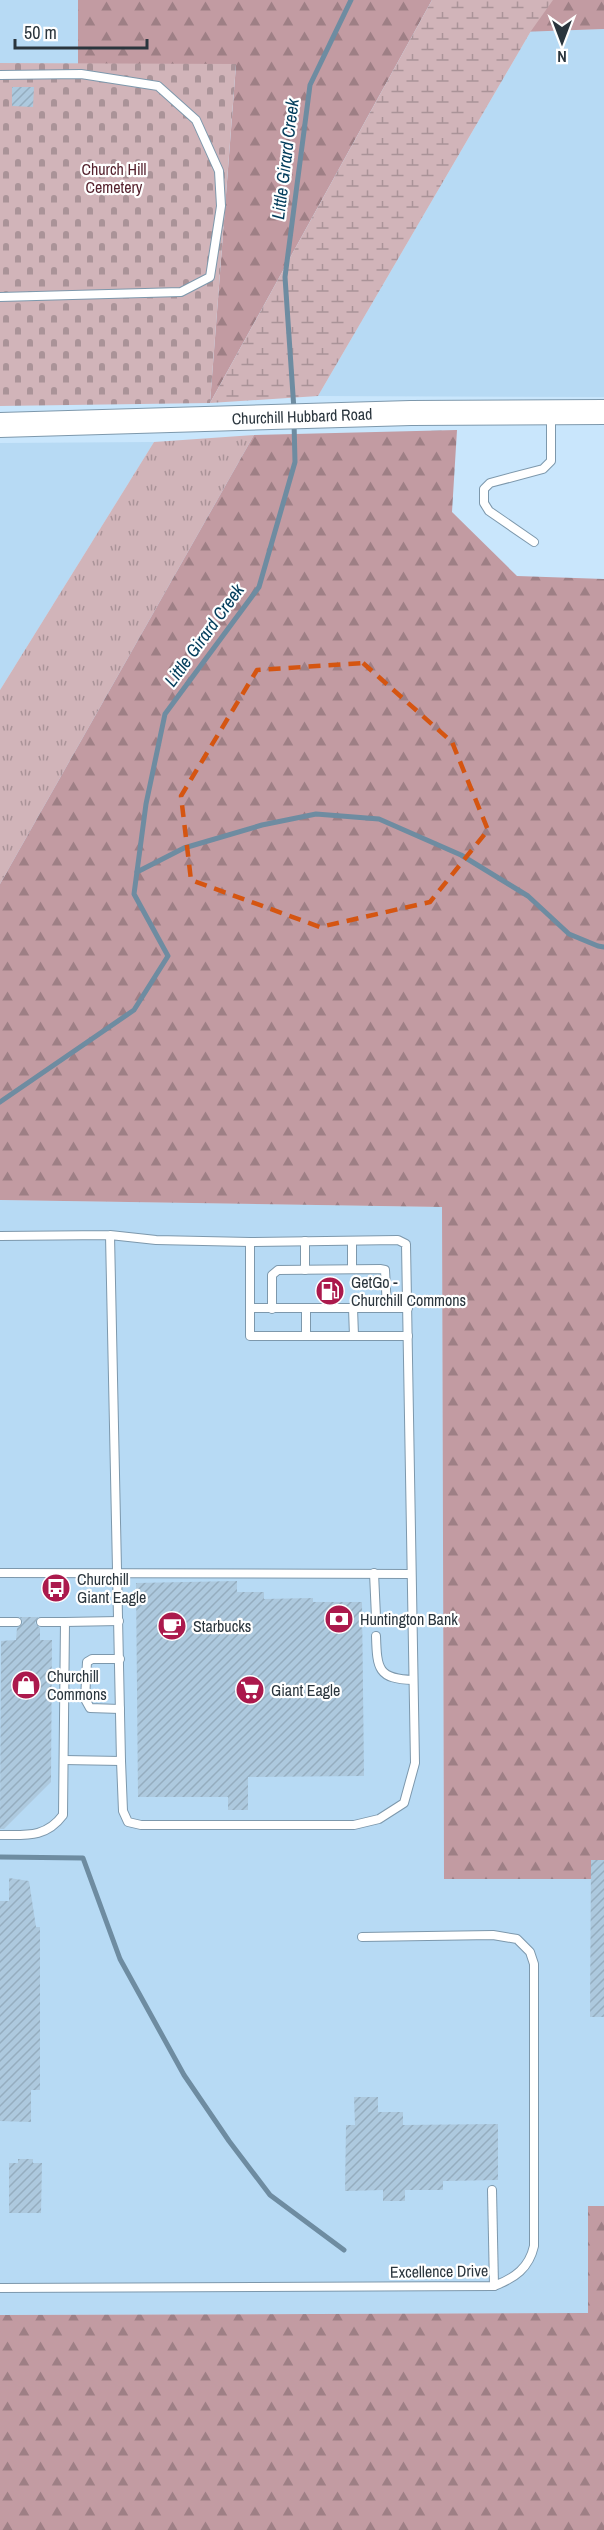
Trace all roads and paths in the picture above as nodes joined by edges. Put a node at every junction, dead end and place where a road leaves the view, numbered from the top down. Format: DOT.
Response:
graph roads {
  1 [pos="0,75"];
  2 [pos="0,297"];
  3 [pos="551,412"];
  4 [pos="604,412"];
  5 [pos="0,424"];
  6 [pos="534,542"];
  7 [pos="110,1235"];
  8 [pos="0,1236"];
  9 [pos="305,1241"];
  10 [pos="352,1241"];
  11 [pos="249,1242"];
  12 [pos="352,1269"];
  13 [pos="305,1270"];
  14 [pos="250,1308"];
  15 [pos="353,1308"];
  16 [pos="387,1308"];
  17 [pos="408,1308"];
  18 [pos="272,1309"];
  19 [pos="306,1309"];
  20 [pos="306,1336"];
  21 [pos="354,1336"];
  22 [pos="408,1336"];
  23 [pos="117,1572"];
  24 [pos="0,1573"];
  25 [pos="375,1573"];
  26 [pos="411,1574"];
  27 [pos="376,1617"];
  28 [pos="0,1622"];
  29 [pos="17,1622"];
  30 [pos="41,1622"];
  31 [pos="65,1622"];
  32 [pos="119,1622"];
  33 [pos="376,1636"];
  34 [pos="120,1659"];
  35 [pos="413,1680"];
  36 [pos="120,1709"];
  37 [pos="64,1760"];
  38 [pos="121,1761"];
  39 [pos="0,1835"];
  40 [pos="362,1937"];
  41 [pos="492,2190"];
  42 [pos="494,2286"];
  43 [pos="0,2288"];
  1 -- 2 [label="lane"];
  3 -- 4 [label="main road, Churchill Hubbard Road"];
  3 -- 5 [label="main road, Churchill Hubbard Road"];
  3 -- 6 [label="lane"];
  7 -- 8 [label="lane"];
  7 -- 11 [label="lane"];
  7 -- 23 [label="lane"];
  9 -- 10 [label="lane"];
  9 -- 11 [label="lane"];
  9 -- 13 [label="lane"];
  10 -- 12 [label="lane"];
  10 -- 17 [label="lane"];
  11 -- 14 [label="lane"];
  12 -- 13 [label="lane"];
  12 -- 16 [label="lane"];
  13 -- 18 [label="lane"];
  14 -- 18 [label="lane"];
  14 -- 20 [label="lane"];
  15 -- 16 [label="lane"];
  15 -- 19 [label="lane"];
  15 -- 21 [label="lane"];
  16 -- 17 [label="lane"];
  17 -- 22 [label="lane"];
  18 -- 19 [label="lane"];
  19 -- 20 [label="lane"];
  20 -- 21 [label="lane"];
  21 -- 22 [label="lane"];
  22 -- 26 [label="lane"];
  23 -- 24 [label="lane"];
  23 -- 25 [label="lane"];
  23 -- 32 [label="lane"];
  25 -- 26 [label="lane"];
  25 -- 27 [label="lane"];
  26 -- 35 [label="lane"];
  28 -- 29 [label="lane"];
  30 -- 31 [label="lane"];
  31 -- 32 [label="lane"];
  31 -- 37 [label="lane"];
  32 -- 34 [label="lane"];
  33 -- 35 [label="lane"];
  34 -- 36 [label="lane"];
  34 -- 36 [label="lane"];
  35 -- 38 [label="lane"];
  36 -- 38 [label="lane"];
  37 -- 38 [label="lane"];
  37 -- 39 [label="lane"];
  40 -- 42 [label="lane, Excellence Drive"];
  41 -- 42 [label="lane"];
  42 -- 43 [label="lane, Excellence Drive"];
}
